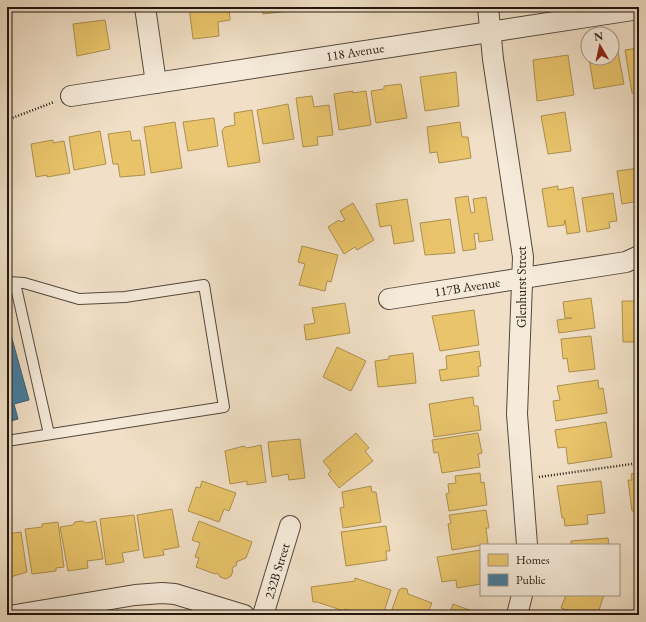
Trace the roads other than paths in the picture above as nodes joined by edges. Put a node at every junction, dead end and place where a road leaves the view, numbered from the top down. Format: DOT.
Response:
graph roads {
  1 [pos="145,7"];
  2 [pos="488,7"];
  3 [pos="639,8"];
  4 [pos="490,31"];
  5 [pos="156,83"];
  6 [pos="71,96"];
  7 [pos="639,256"];
  8 [pos="524,279"];
  9 [pos="11,282"];
  10 [pos="389,299"];
  11 [pos="49,434"];
  12 [pos="7,441"];
  13 [pos="290,526"];
  14 [pos="527,544"];
  15 [pos="522,596"];
  16 [pos="15,615"];
  17 [pos="244,615"];
  18 [pos="263,615"];
  19 [pos="517,615"];
  1 -- 5 [label="street"];
  2 -- 4 [label="street, Glenhurst Street"];
  3 -- 4 [label="street, 118 Avenue"];
  4 -- 5 [label="street, 118 Avenue"];
  4 -- 8 [label="street, Glenhurst Street"];
  5 -- 6 [label="street, 118 Avenue"];
  7 -- 8 [label="street, 117B Avenue"];
  8 -- 10 [label="street, 117B Avenue"];
  8 -- 14 [label="street, Glenhurst Street"];
  9 -- 11 [label="lane"];
  9 -- 11 [label="lane"];
  11 -- 12 [label="lane"];
  13 -- 18 [label="street, 232B Street"];
  15 -- 19 [label="street"];
  16 -- 17 [label="street"];
}
